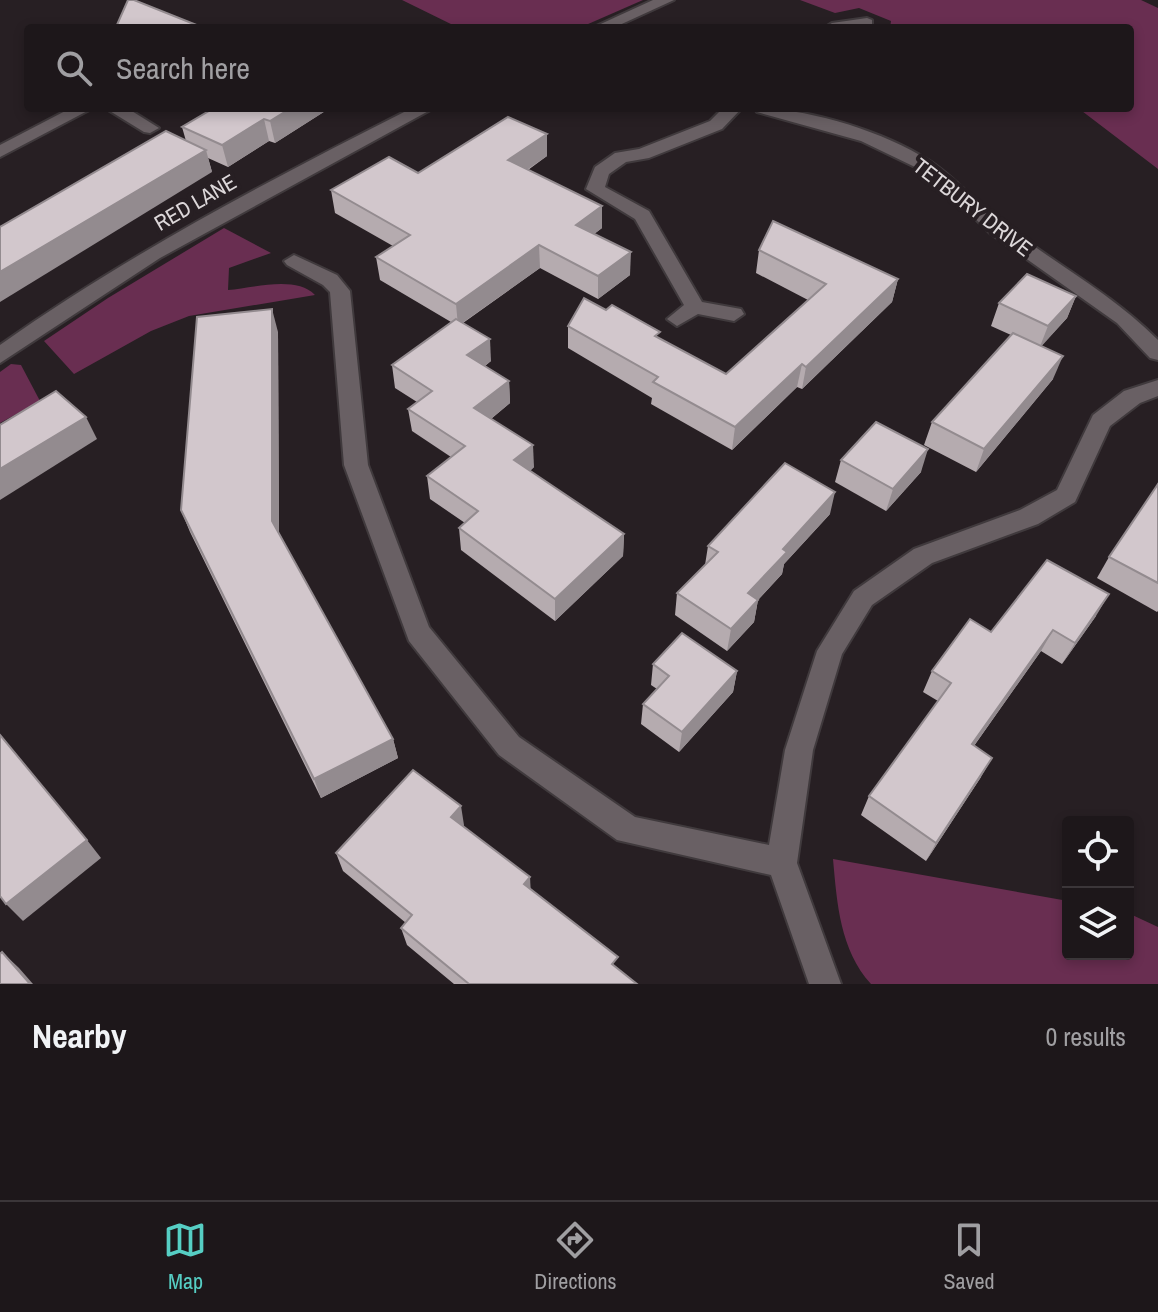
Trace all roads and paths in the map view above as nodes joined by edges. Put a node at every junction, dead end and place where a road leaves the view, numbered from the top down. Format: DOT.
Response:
graph roads {
  1 [pos="629,0"];
  2 [pos="666,0"];
  3 [pos="867,23"];
  4 [pos="608,24"];
  5 [pos="611,24"];
  6 [pos="860,24"];
  7 [pos="76,112"];
  8 [pos="121,112"];
  9 [pos="417,112"];
  10 [pos="729,112"];
  11 [pos="777,112"];
  12 [pos="150,128"];
  13 [pos="0,152"];
  14 [pos="294,261"];
  15 [pos="734,314"];
  16 [pos="1158,353"];
  17 [pos="0,356"];
  18 [pos="1158,388"];
  19 [pos="782,863"];
  20 [pos="825,984"];
  1 -- 4 [label="street"];
  2 -- 5 [label="street"];
  3 -- 6 [label="street"];
  7 -- 13 [label="street"];
  8 -- 12 [label="street"];
  9 -- 17 [label="street, RED LANE"];
  10 -- 15 [label="street"];
  11 -- 16 [label="street, TETBURY DRIVE"];
  14 -- 19 [label="street"];
  18 -- 19 [label="street"];
  19 -- 20 [label="street"];
}
